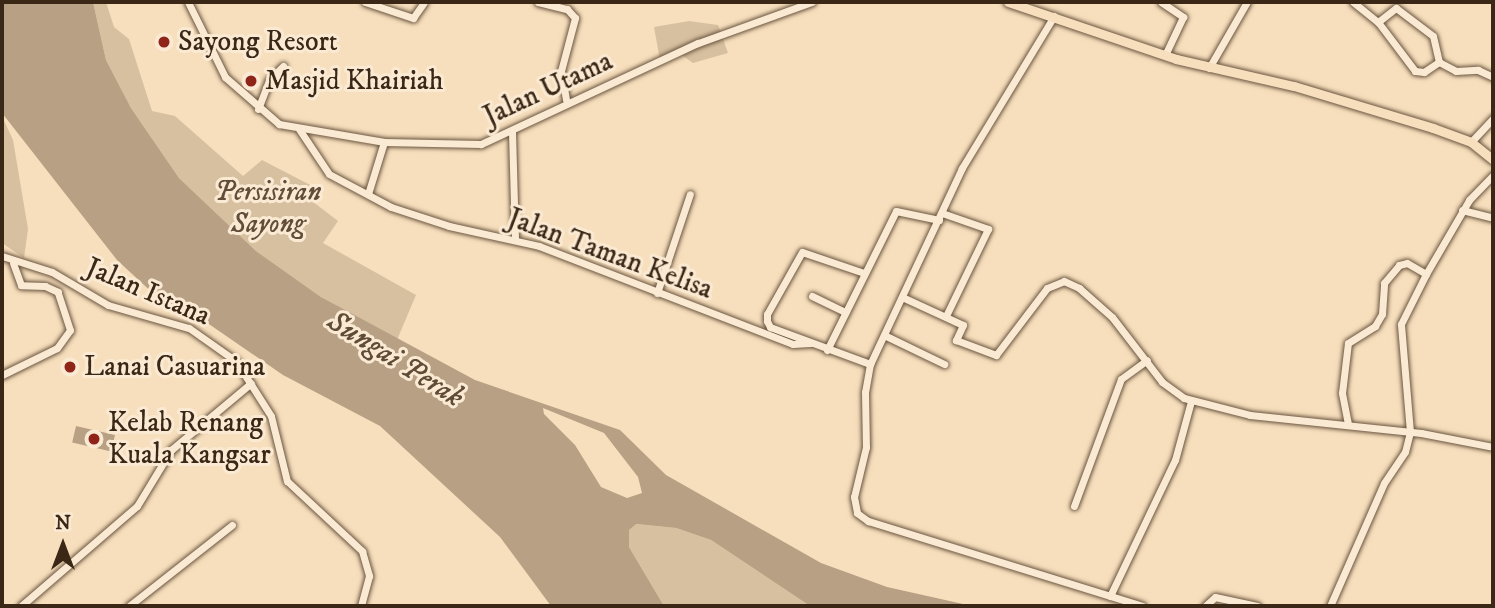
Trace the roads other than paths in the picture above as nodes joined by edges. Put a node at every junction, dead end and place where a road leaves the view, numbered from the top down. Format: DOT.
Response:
graph roads {
  1 [pos="188,2"];
  2 [pos="365,2"];
  3 [pos="424,2"];
  4 [pos="538,2"];
  5 [pos="812,2"];
  6 [pos="1008,2"];
  7 [pos="1162,2"];
  8 [pos="1247,2"];
  9 [pos="1353,2"];
  10 [pos="1054,16"];
  11 [pos="1378,22"];
  12 [pos="1165,55"];
  13 [pos="1439,62"];
  14 [pos="283,66"];
  15 [pos="1209,68"];
  16 [pos="1493,77"];
  17 [pos="566,100"];
  18 [pos="258,110"];
  19 [pos="1493,118"];
  20 [pos="299,129"];
  21 [pos="512,132"];
  22 [pos="384,142"];
  23 [pos="1471,142"];
  24 [pos="1493,160"];
  25 [pos="1493,175"];
  26 [pos="368,194"];
  27 [pos="690,194"];
  28 [pos="1462,211"];
  29 [pos="940,217"];
  30 [pos="1493,218"];
  31 [pos="515,239"];
  32 [pos="2,256"];
  33 [pos="13,263"];
  34 [pos="864,273"];
  35 [pos="1426,274"];
  36 [pos="657,293"];
  37 [pos="812,296"];
  38 [pos="902,297"];
  39 [pos="845,312"];
  40 [pos="946,316"];
  41 [pos="884,335"];
  42 [pos="810,343"];
  43 [pos="827,350"];
  44 [pos="1147,360"];
  45 [pos="944,363"];
  46 [pos="870,364"];
  47 [pos="2,375"];
  48 [pos="251,383"];
  49 [pos="1191,401"];
  50 [pos="1348,424"];
  51 [pos="1410,432"];
  52 [pos="1493,447"];
  53 [pos="1074,506"];
  54 [pos="232,524"];
  55 [pos="1110,596"];
  56 [pos="21,606"];
  57 [pos="129,606"];
  58 [pos="360,606"];
  59 [pos="1142,606"];
  60 [pos="1205,606"];
  61 [pos="1257,606"];
  62 [pos="1330,606"];
  1 -- 18 [label="street, Jalan Utama"];
  2 -- 3 [label="street"];
  4 -- 17 [label="street"];
  5 -- 17 [label="street, Jalan Utama"];
  6 -- 10 [label="main road"];
  7 -- 12 [label="street"];
  8 -- 15 [label="street"];
  9 -- 11 [label="street"];
  10 -- 12 [label="main road"];
  10 -- 29 [label="street"];
  11 -- 13 [label="street"];
  11 -- 13 [label="street"];
  12 -- 15 [label="main road"];
  13 -- 16 [label="street"];
  14 -- 18 [label="street"];
  15 -- 23 [label="main road"];
  17 -- 21 [label="street, Jalan Utama"];
  18 -- 20 [label="street, Jalan Utama"];
  19 -- 23 [label="street"];
  20 -- 22 [label="street, Jalan Utama"];
  20 -- 26 [label="street, Jalan Taman Kelisa"];
  21 -- 22 [label="street, Jalan Utama"];
  21 -- 31 [label="street"];
  22 -- 26 [label="street"];
  23 -- 24 [label="main road"];
  25 -- 28 [label="street"];
  26 -- 31 [label="street, Jalan Taman Kelisa"];
  27 -- 36 [label="street"];
  28 -- 30 [label="street"];
  28 -- 35 [label="street"];
  29 -- 34 [label="street"];
  29 -- 38 [label="street"];
  29 -- 40 [label="street"];
  31 -- 36 [label="street, Jalan Taman Kelisa"];
  32 -- 33 [label="street, Jalan Istana"];
  33 -- 47 [label="street"];
  33 -- 48 [label="street, Jalan Istana"];
  34 -- 39 [label="street"];
  34 -- 42 [label="street"];
  35 -- 50 [label="street"];
  35 -- 51 [label="street"];
  36 -- 42 [label="street, Jalan Taman Kelisa"];
  37 -- 39 [label="street"];
  38 -- 40 [label="street"];
  38 -- 41 [label="street"];
  39 -- 43 [label="street"];
  40 -- 44 [label="street"];
  41 -- 45 [label="street"];
  41 -- 46 [label="street"];
  42 -- 43 [label="street"];
  43 -- 46 [label="street"];
  44 -- 49 [label="street"];
  44 -- 53 [label="street"];
  46 -- 55 [label="street"];
  48 -- 56 [label="street"];
  48 -- 58 [label="street, Jalan Istana"];
  49 -- 50 [label="street"];
  49 -- 55 [label="street"];
  50 -- 51 [label="street"];
  51 -- 52 [label="street"];
  51 -- 62 [label="street"];
  54 -- 57 [label="street"];
  55 -- 59 [label="street"];
  60 -- 61 [label="street"];
}
